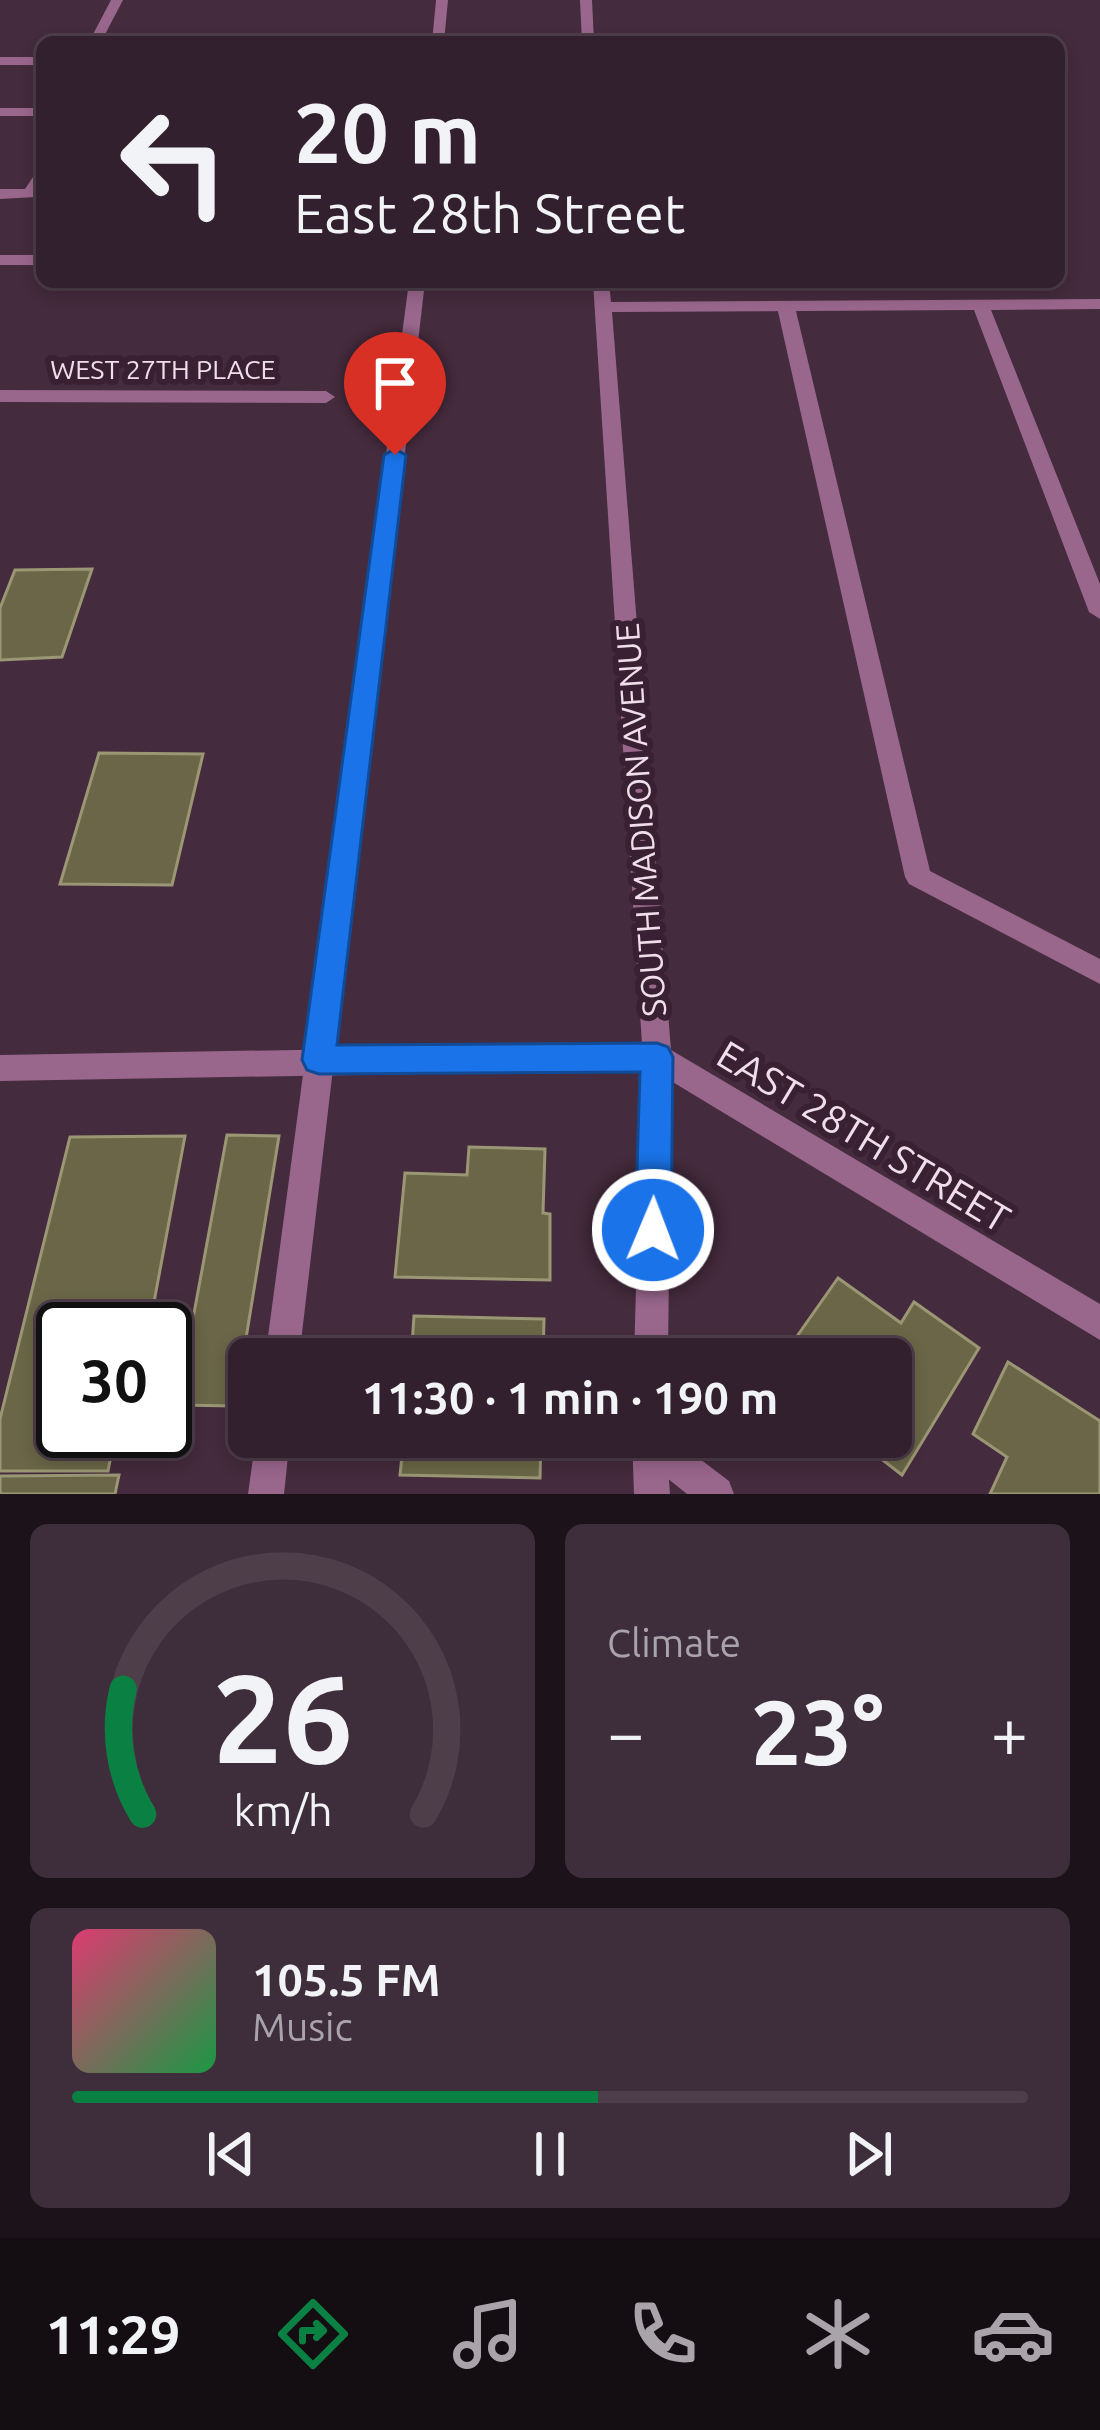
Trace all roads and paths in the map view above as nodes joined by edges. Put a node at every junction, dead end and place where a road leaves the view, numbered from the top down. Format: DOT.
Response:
graph roads {
  1 [pos="117,0"];
  2 [pos="442,0"];
  3 [pos="586,0"];
  4 [pos="98,36"];
  5 [pos="439,36"];
  6 [pos="588,36"];
  7 [pos="0,61"];
  8 [pos="36,61"];
  9 [pos="0,112"];
  10 [pos="36,112"];
  11 [pos="36,184"];
  12 [pos="0,194"];
  13 [pos="0,260"];
  14 [pos="36,260"];
  15 [pos="416,288"];
  16 [pos="602,294"];
  17 [pos="1100,304"];
  18 [pos="981,306"];
  19 [pos="785,307"];
  20 [pos="0,396"];
  21 [pos="326,397"];
  22 [pos="1100,612"];
  23 [pos="1100,972"];
  24 [pos="657,1057"];
  25 [pos="319,1060"];
  26 [pos="0,1068"];
  27 [pos="1100,1323"];
  28 [pos="285,1338"];
  29 [pos="651,1338"];
  30 [pos="270,1458"];
  31 [pos="651,1458"];
  32 [pos="672,1458"];
  33 [pos="266,1494"];
  34 [pos="652,1494"];
  35 [pos="716,1494"];
  1 -- 4 [label="street"];
  2 -- 5 [label="street"];
  3 -- 6 [label="street"];
  7 -- 8 [label="street"];
  9 -- 10 [label="street"];
  11 -- 12 [label="street"];
  13 -- 14 [label="street"];
  15 -- 25 [label="street"];
  16 -- 19 [label="street"];
  16 -- 24 [label="street, SOUTH MADISON AVENUE"];
  17 -- 18 [label="street"];
  18 -- 19 [label="street"];
  18 -- 22 [label="street"];
  19 -- 23 [label="street"];
  20 -- 21 [label="street, WEST 27TH PLACE"];
  24 -- 25 [label="street"];
  24 -- 27 [label="street, EAST 28TH STREET"];
  24 -- 29 [label="street, SOUTH MADISON AVENUE"];
  25 -- 26 [label="street"];
  25 -- 28 [label="street"];
  30 -- 33 [label="street"];
  31 -- 34 [label="street"];
  32 -- 35 [label="street"];
}
